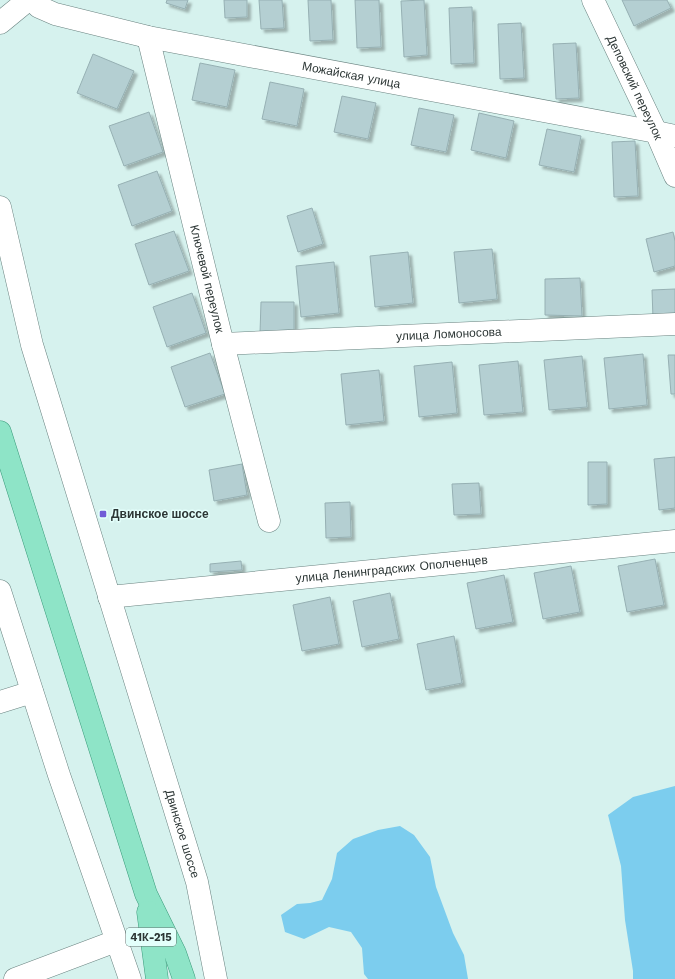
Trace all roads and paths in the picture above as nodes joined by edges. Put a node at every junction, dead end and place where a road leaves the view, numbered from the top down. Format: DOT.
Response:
graph roads {
  1 [pos="28,0"];
  2 [pos="32,0"];
  3 [pos="593,0"];
  4 [pos="0,23"];
  5 [pos="148,37"];
  6 [pos="666,134"];
  7 [pos="675,176"];
  8 [pos="0,206"];
  9 [pos="675,324"];
  10 [pos="223,344"];
  11 [pos="0,432"];
  12 [pos="269,521"];
  13 [pos="675,542"];
  14 [pos="0,591"];
  15 [pos="109,597"];
  16 [pos="32,692"];
  17 [pos="0,702"];
  18 [pos="146,894"];
  19 [pos="116,941"];
  20 [pos="15,979"];
  21 [pos="130,979"];
  22 [pos="157,979"];
  23 [pos="184,979"];
  24 [pos="216,979"];
  1 -- 4 [label="street"];
  2 -- 5 [label="street, Можайская улица"];
  3 -- 6 [label="street, Деповский переулок"];
  5 -- 6 [label="street, Можайская улица"];
  5 -- 10 [label="street, Ключевой переулок"];
  6 -- 7 [label="street, Деповский переулок"];
  8 -- 15 [label="street, Двинское шоссе"];
  9 -- 10 [label="street, улица Ломоносова"];
  10 -- 12 [label="street, Ключевой переулок"];
  11 -- 18 [label="main road"];
  13 -- 15 [label="street, улица Ленинградских Ополченцев"];
  14 -- 16 [label="street"];
  15 -- 24 [label="street, Двинское шоссе"];
  16 -- 17 [label="street"];
  16 -- 19 [label="street"];
  18 -- 22 [label="main road, 41К-215"];
  18 -- 23 [label="main road"];
  19 -- 20 [label="street"];
  19 -- 21 [label="street"];
}
